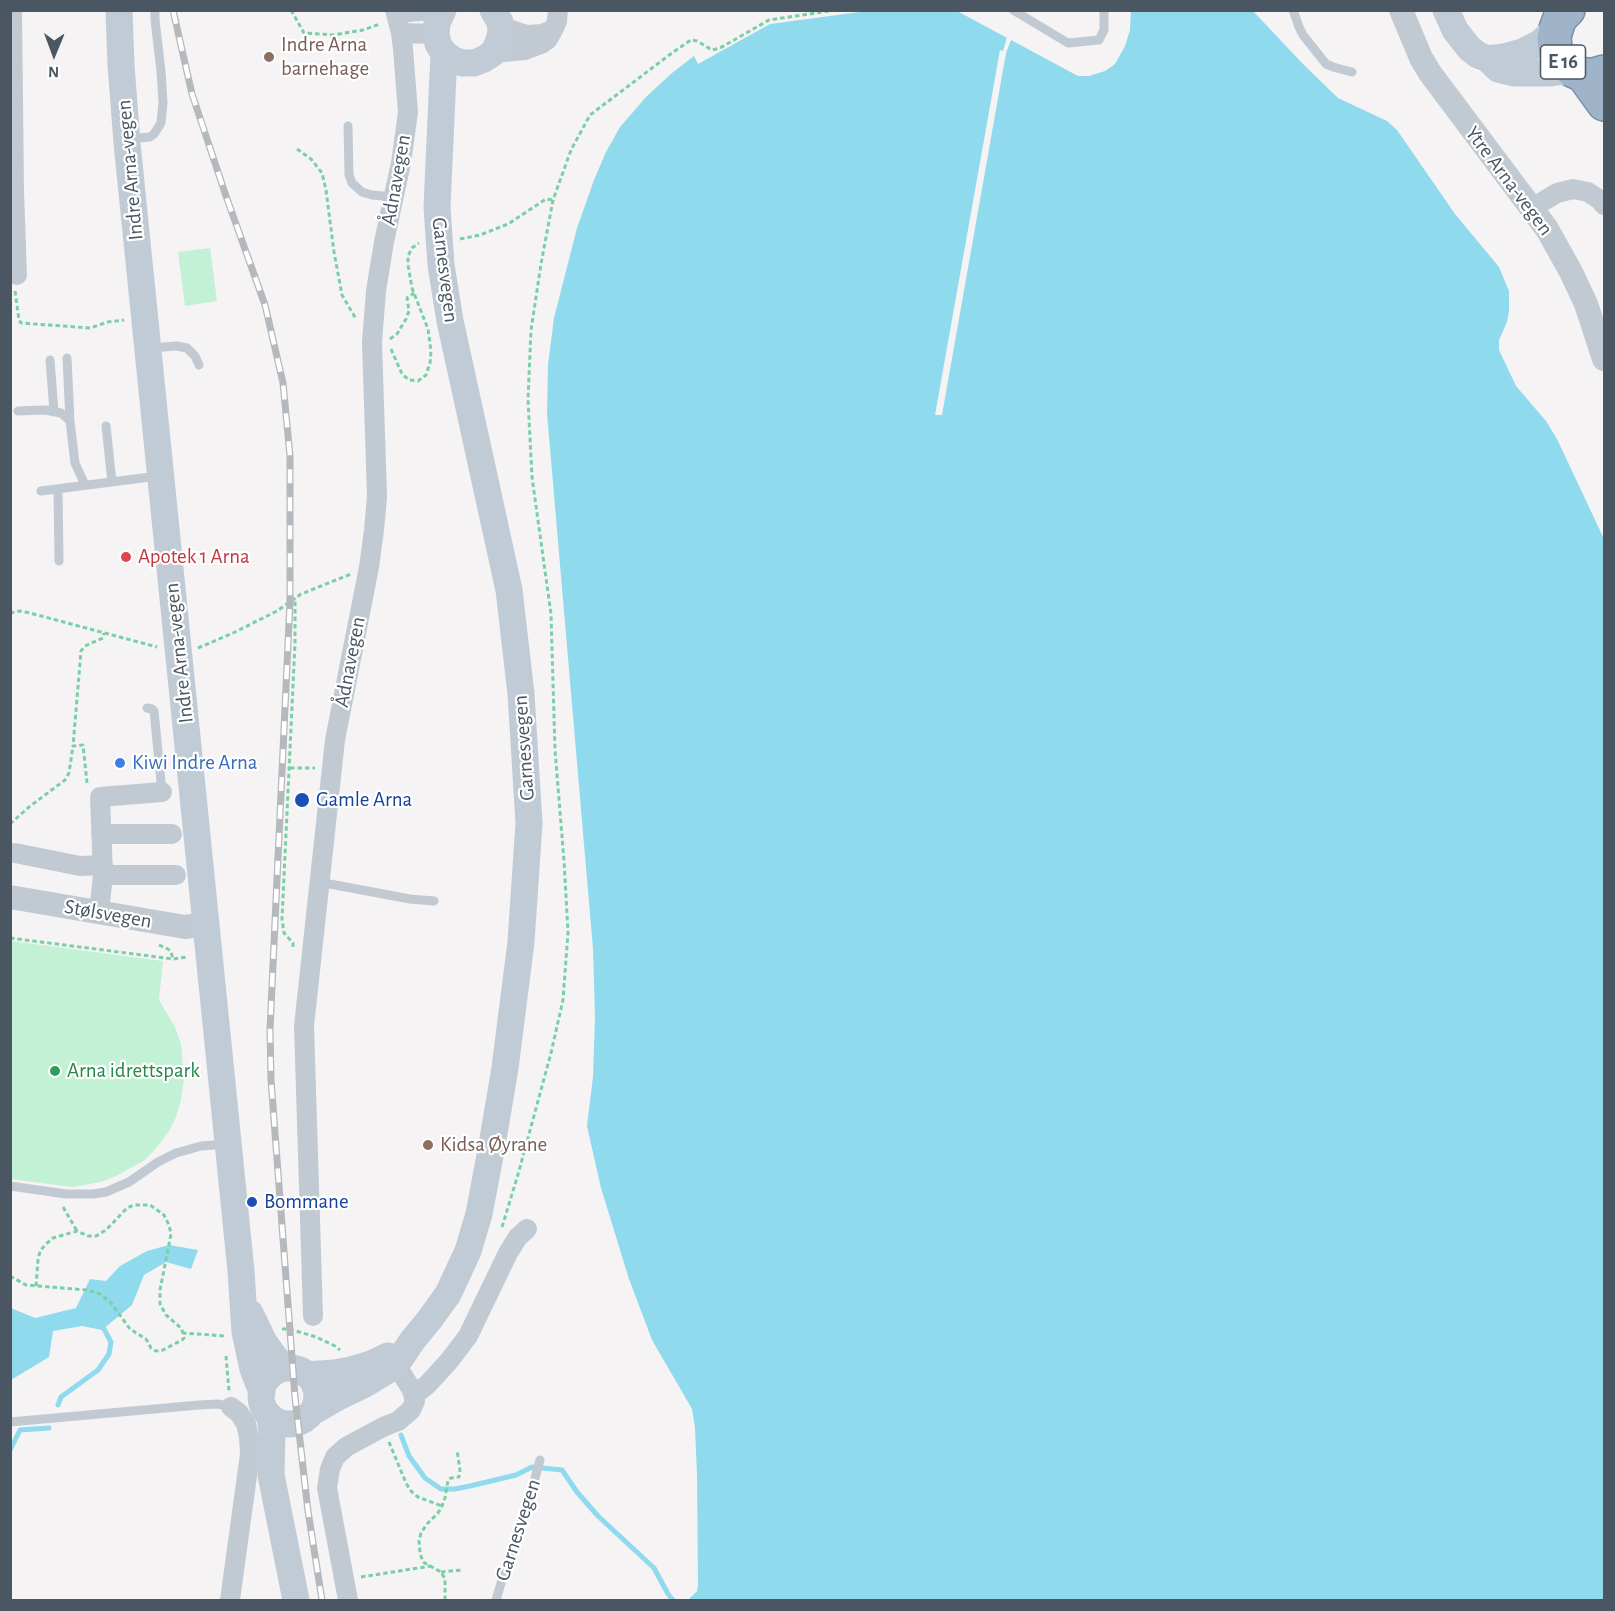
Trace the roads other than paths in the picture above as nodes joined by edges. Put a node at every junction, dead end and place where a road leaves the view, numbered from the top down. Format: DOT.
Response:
graph roads {
  1 [pos="12,10"];
  2 [pos="119,10"];
  3 [pos="155,10"];
  4 [pos="558,10"];
  5 [pos="1013,10"];
  6 [pos="1104,10"];
  7 [pos="1293,10"];
  8 [pos="1401,10"];
  9 [pos="1446,10"];
  10 [pos="496,14"];
  11 [pos="390,16"];
  12 [pos="1561,17"];
  13 [pos="439,27"];
  14 [pos="553,30"];
  15 [pos="401,33"];
  16 [pos="483,58"];
  17 [pos="1488,59"];
  18 [pos="1352,72"];
  19 [pos="1587,72"];
  20 [pos="1605,104"];
  21 [pos="348,126"];
  22 [pos="127,140"];
  23 [pos="440,141"];
  24 [pos="12,192"];
  25 [pos="394,197"];
  26 [pos="1605,205"];
  27 [pos="1532,208"];
  28 [pos="16,275"];
  29 [pos="147,348"];
  30 [pos="68,358"];
  31 [pos="1605,359"];
  32 [pos="50,360"];
  33 [pos="199,365"];
  34 [pos="18,411"];
  35 [pos="54,412"];
  36 [pos="70,421"];
  37 [pos="106,426"];
  38 [pos="160,476"];
  39 [pos="112,482"];
  40 [pos="85,485"];
  41 [pos="58,489"];
  42 [pos="41,491"];
  43 [pos="59,561"];
  44 [pos="147,708"];
  45 [pos="162,792"];
  46 [pos="101,834"];
  47 [pos="172,834"];
  48 [pos="15,853"];
  49 [pos="103,870"];
  50 [pos="176,875"];
  51 [pos="320,882"];
  52 [pos="10,897"];
  53 [pos="434,901"];
  54 [pos="99,912"];
  55 [pos="207,924"];
  56 [pos="228,1144"];
  57 [pos="10,1186"];
  58 [pos="527,1229"];
  59 [pos="243,1296"];
  60 [pos="313,1316"];
  61 [pos="399,1353"];
  62 [pos="299,1372"];
  63 [pos="414,1395"];
  64 [pos="266,1404"];
  65 [pos="231,1407"];
  66 [pos="306,1417"];
  67 [pos="10,1422"];
  68 [pos="540,1460"];
  69 [pos="278,1505"];
  70 [pos="230,1600"];
  71 [pos="296,1600"];
  72 [pos="348,1600"];
  73 [pos="495,1600"];
  1 -- 24 [label="street"];
  2 -- 22 [label="main road, Indre Arna-vegen"];
  3 -- 22 [label="lane"];
  4 -- 14 [label="street"];
  5 -- 6 [label="lane"];
  7 -- 18 [label="lane"];
  8 -- 27 [label="street, Ytre Arna-vegen"];
  9 -- 17 [label="main road"];
  10 -- 14 [label="street"];
  10 -- 16 [label="main road, Garnesvegen"];
  11 -- 13 [label="street"];
  11 -- 15 [label="street, Ådnavegen"];
  12 -- 17 [label="main road"];
  12 -- 19 [label="highway, E 16"];
  13 -- 15 [label="street"];
  13 -- 16 [label="main road"];
  13 -- 23 [label="main road, Garnesvegen"];
  14 -- 16 [label="street"];
  15 -- 25 [label="street, Ådnavegen"];
  16 -- 23 [label="main road, Garnesvegen"];
  17 -- 19 [label="main road"];
  19 -- 20 [label="highway, E 16"];
  21 -- 25 [label="lane"];
  22 -- 29 [label="main road, Indre Arna-vegen"];
  23 -- 61 [label="main road, Garnesvegen"];
  24 -- 28 [label="street"];
  25 -- 51 [label="street, Ådnavegen"];
  26 -- 27 [label="street"];
  27 -- 31 [label="street, Ytre Arna-vegen"];
  29 -- 33 [label="lane"];
  29 -- 38 [label="main road, Indre Arna-vegen"];
  30 -- 36 [label="lane"];
  32 -- 35 [label="lane"];
  34 -- 35 [label="lane"];
  35 -- 36 [label="lane"];
  36 -- 40 [label="lane"];
  37 -- 39 [label="lane"];
  38 -- 39 [label="lane"];
  38 -- 55 [label="main road, Indre Arna-vegen"];
  39 -- 40 [label="lane"];
  40 -- 41 [label="lane"];
  41 -- 42 [label="lane"];
  41 -- 43 [label="lane"];
  44 -- 45 [label="lane"];
  45 -- 46 [label="street"];
  46 -- 47 [label="street"];
  46 -- 49 [label="street"];
  48 -- 49 [label="street"];
  49 -- 50 [label="street"];
  49 -- 54 [label="street"];
  51 -- 53 [label="lane"];
  51 -- 60 [label="street, Ådnavegen"];
  52 -- 54 [label="street, Stølsvegen"];
  54 -- 55 [label="street, Stølsvegen"];
  55 -- 56 [label="main road, Indre Arna-vegen"];
  56 -- 57 [label="lane"];
  56 -- 59 [label="main road, Indre Arna-vegen"];
  58 -- 63 [label="street"];
  59 -- 62 [label="main road, Indre Arna-vegen"];
  59 -- 64 [label="main road, Indre Arna-vegen"];
  61 -- 62 [label="main road, Garnesvegen"];
  61 -- 63 [label="street"];
  61 -- 66 [label="main road, Garnesvegen"];
  62 -- 64 [label="main road"];
  62 -- 66 [label="main road"];
  63 -- 72 [label="street"];
  64 -- 66 [label="main road"];
  64 -- 69 [label="main road"];
  65 -- 67 [label="lane"];
  65 -- 70 [label="street"];
  66 -- 69 [label="main road"];
  68 -- 73 [label="lane, Garnesvegen"];
  69 -- 71 [label="main road"];
}
